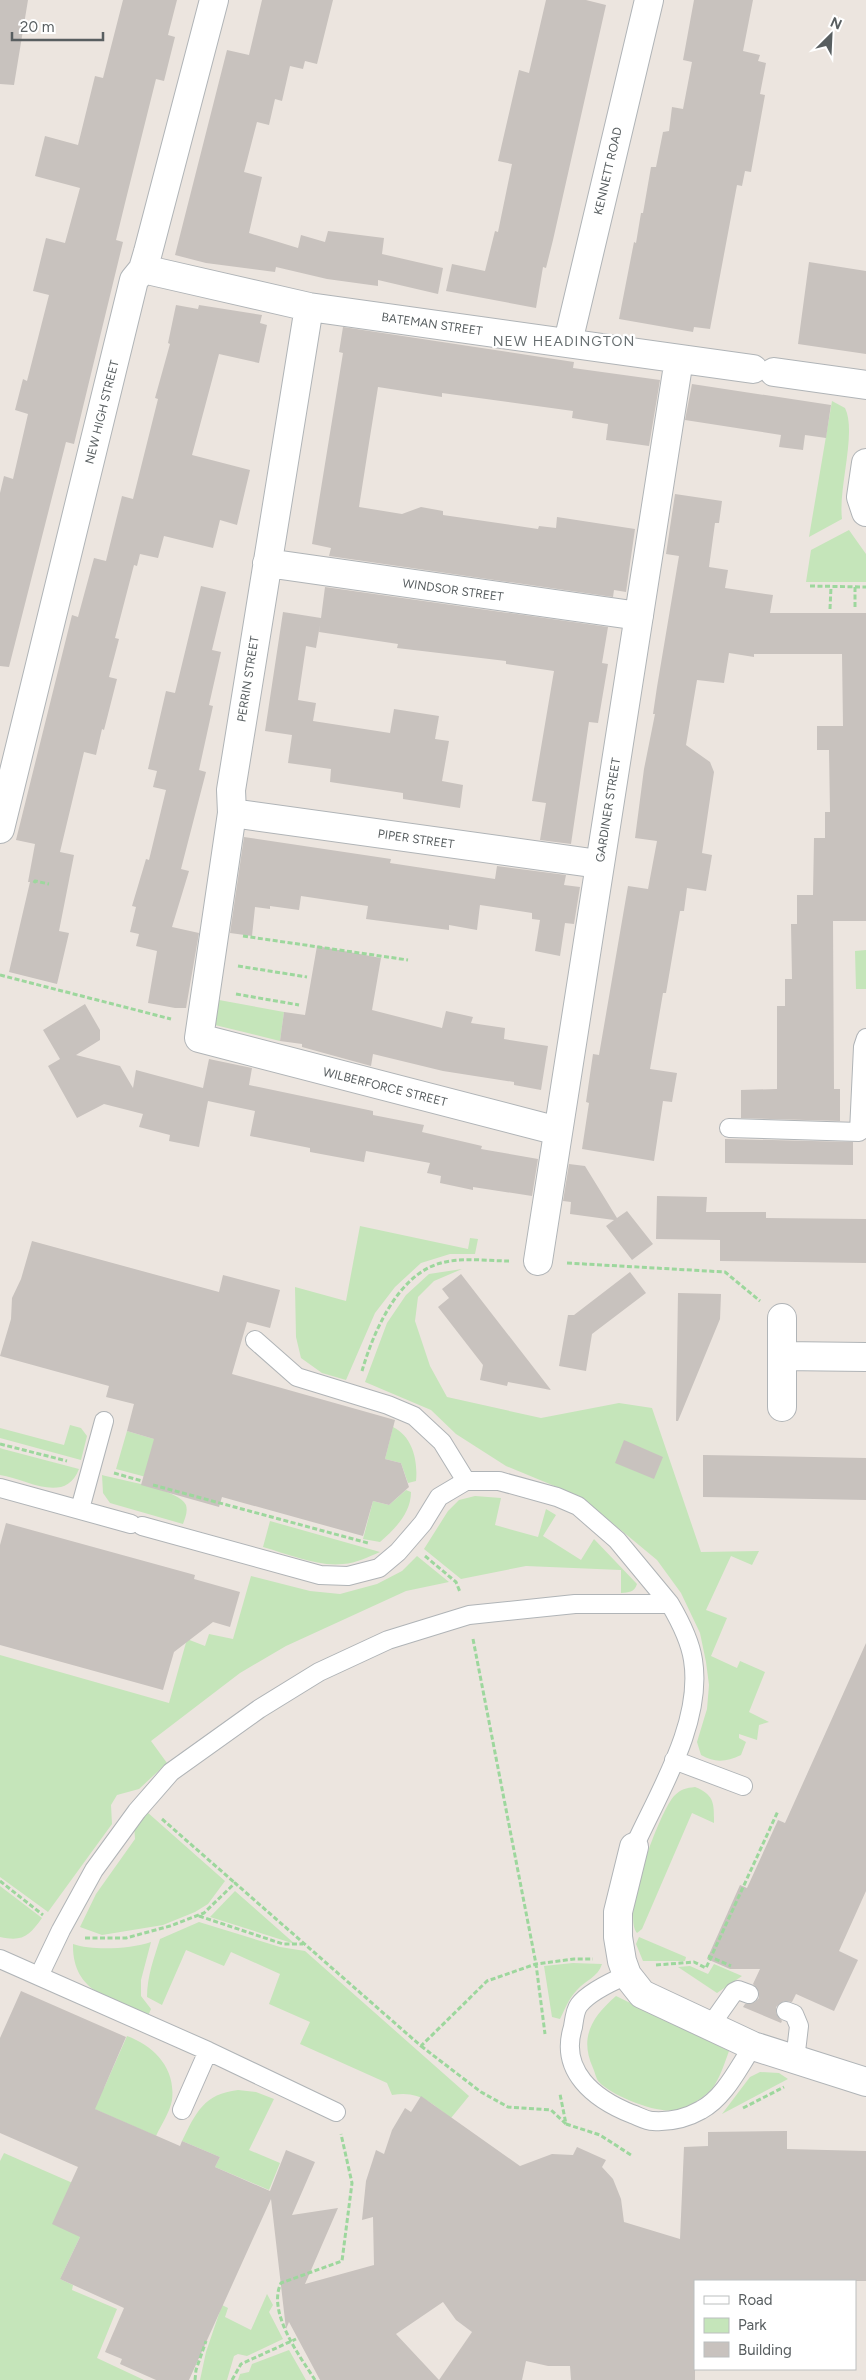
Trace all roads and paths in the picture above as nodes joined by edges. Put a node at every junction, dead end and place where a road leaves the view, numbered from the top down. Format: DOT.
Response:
graph roads {
  1 [pos="214,0"];
  2 [pos="649,0"];
  3 [pos="143,269"];
  4 [pos="309,307"];
  5 [pos="568,342"];
  6 [pos="679,359"];
  7 [pos="866,385"];
  8 [pos="866,463"];
  9 [pos="866,512"];
  10 [pos="267,563"];
  11 [pos="810,586"];
  12 [pos="830,586"];
  13 [pos="855,587"];
  14 [pos="866,587"];
  15 [pos="855,607"];
  16 [pos="830,609"];
  17 [pos="639,616"];
  18 [pos="232,813"];
  19 [pos="2,814"];
  20 [pos="599,864"];
  21 [pos="34,883"];
  22 [pos="49,884"];
  23 [pos="215,932"];
  24 [pos="408,960"];
  25 [pos="211,961"];
  26 [pos="0,975"];
  27 [pos="307,977"];
  28 [pos="206,990"];
  29 [pos="299,1005"];
  30 [pos="207,1034"];
  31 [pos="866,1038"];
  32 [pos="729,1128"];
  33 [pos="558,1131"];
  34 [pos="538,1261"];
  35 [pos="782,1318"];
  36 [pos="255,1340"];
  37 [pos="782,1356"];
  38 [pos="866,1357"];
  39 [pos="355,1394"];
  40 [pos="782,1407"];
  41 [pos="104,1421"];
  42 [pos="466,1481"];
  43 [pos="154,1485"];
  44 [pos="0,1488"];
  45 [pos="80,1510"];
  46 [pos="398,1552"];
  47 [pos="456,1582"];
  48 [pos="670,1604"];
  49 [pos="468,1615"];
  50 [pos="674,1760"];
  51 [pos="743,1786"];
  52 [pos="778,1811"];
  53 [pos="155,1813"];
  54 [pos="634,1847"];
  55 [pos="0,1882"];
  56 [pos="235,1883"];
  57 [pos="199,1916"];
  58 [pos="61,1930"];
  59 [pos="304,1944"];
  60 [pos="594,1958"];
  61 [pos="2,1961"];
  62 [pos="536,1964"];
  63 [pos="655,1965"];
  64 [pos="627,1974"];
  65 [pos="40,1976"];
  66 [pos="749,1994"];
  67 [pos="786,2011"];
  68 [pos="710,2026"];
  69 [pos="546,2042"];
  70 [pos="422,2046"];
  71 [pos="753,2046"];
  72 [pos="208,2051"];
  73 [pos="792,2072"];
  74 [pos="866,2082"];
  75 [pos="559,2091"];
  76 [pos="182,2110"];
  77 [pos="739,2110"];
  78 [pos="336,2112"];
  79 [pos="566,2124"];
  80 [pos="631,2156"];
  81 [pos="296,2339"];
  82 [pos="206,2341"];
  83 [pos="291,2341"];
  84 [pos="195,2380"];
  85 [pos="232,2380"];
  86 [pos="315,2380"];
  1 -- 3 [label="street, NEW HIGH STREET"];
  2 -- 5 [label="street, KENNETT ROAD"];
  3 -- 4 [label="street, BATEMAN STREET"];
  3 -- 19 [label="street, NEW HIGH STREET"];
  4 -- 5 [label="street, BATEMAN STREET"];
  4 -- 10 [label="street, PERRIN STREET"];
  5 -- 6 [label="street, BATEMAN STREET"];
  6 -- 7 [label="street, BATEMAN STREET"];
  6 -- 17 [label="street, GARDINER STREET"];
  8 -- 9 [label="street"];
  10 -- 17 [label="street, WINDSOR STREET"];
  10 -- 18 [label="street, PERRIN STREET"];
  11 -- 12 [label="path"];
  12 -- 13 [label="path"];
  12 -- 16 [label="path"];
  13 -- 14 [label="path"];
  13 -- 15 [label="path"];
  17 -- 20 [label="street, GARDINER STREET"];
  18 -- 20 [label="street, PIPER STREET"];
  18 -- 23 [label="street, PERRIN STREET"];
  20 -- 33 [label="street, GARDINER STREET"];
  21 -- 22 [label="path"];
  23 -- 24 [label="path"];
  23 -- 25 [label="street, PERRIN STREET"];
  25 -- 27 [label="path"];
  25 -- 28 [label="street, PERRIN STREET"];
  26 -- 30 [label="path"];
  28 -- 29 [label="path"];
  28 -- 30 [label="street, PERRIN STREET"];
  30 -- 33 [label="street, WILBERFORCE STREET"];
  31 -- 32 [label="lane"];
  33 -- 34 [label="street, GARDINER STREET"];
  34 -- 35 [label="path"];
  34 -- 39 [label="path"];
  35 -- 37 [label="street"];
  36 -- 39 [label="lane"];
  37 -- 38 [label="street"];
  37 -- 40 [label="street"];
  39 -- 42 [label="lane"];
  41 -- 45 [label="lane"];
  42 -- 46 [label="lane"];
  42 -- 48 [label="lane"];
  43 -- 46 [label="path"];
  44 -- 45 [label="lane"];
  45 -- 46 [label="lane"];
  46 -- 47 [label="path"];
  48 -- 49 [label="lane"];
  48 -- 50 [label="lane"];
  49 -- 58 [label="lane"];
  49 -- 62 [label="path"];
  50 -- 51 [label="lane"];
  50 -- 54 [label="lane"];
  52 -- 63 [label="path"];
  53 -- 56 [label="path"];
  54 -- 64 [label="street"];
  55 -- 58 [label="path"];
  56 -- 57 [label="path"];
  56 -- 59 [label="path"];
  57 -- 58 [label="path"];
  57 -- 59 [label="path"];
  58 -- 65 [label="lane"];
  59 -- 70 [label="path"];
  60 -- 62 [label="path"];
  61 -- 65 [label="lane"];
  62 -- 69 [label="path"];
  62 -- 70 [label="path"];
  64 -- 68 [label="street"];
  64 -- 71 [label="lane"];
  65 -- 72 [label="lane"];
  66 -- 68 [label="lane"];
  67 -- 73 [label="lane"];
  68 -- 71 [label="street"];
  70 -- 79 [label="path"];
  71 -- 73 [label="street"];
  72 -- 76 [label="lane"];
  72 -- 78 [label="lane"];
  73 -- 74 [label="street"];
  73 -- 77 [label="path"];
  75 -- 79 [label="path"];
  78 -- 83 [label="path"];
  79 -- 80 [label="path"];
  81 -- 83 [label="path"];
  82 -- 84 [label="path"];
  83 -- 85 [label="path"];
  83 -- 86 [label="path"];
}
